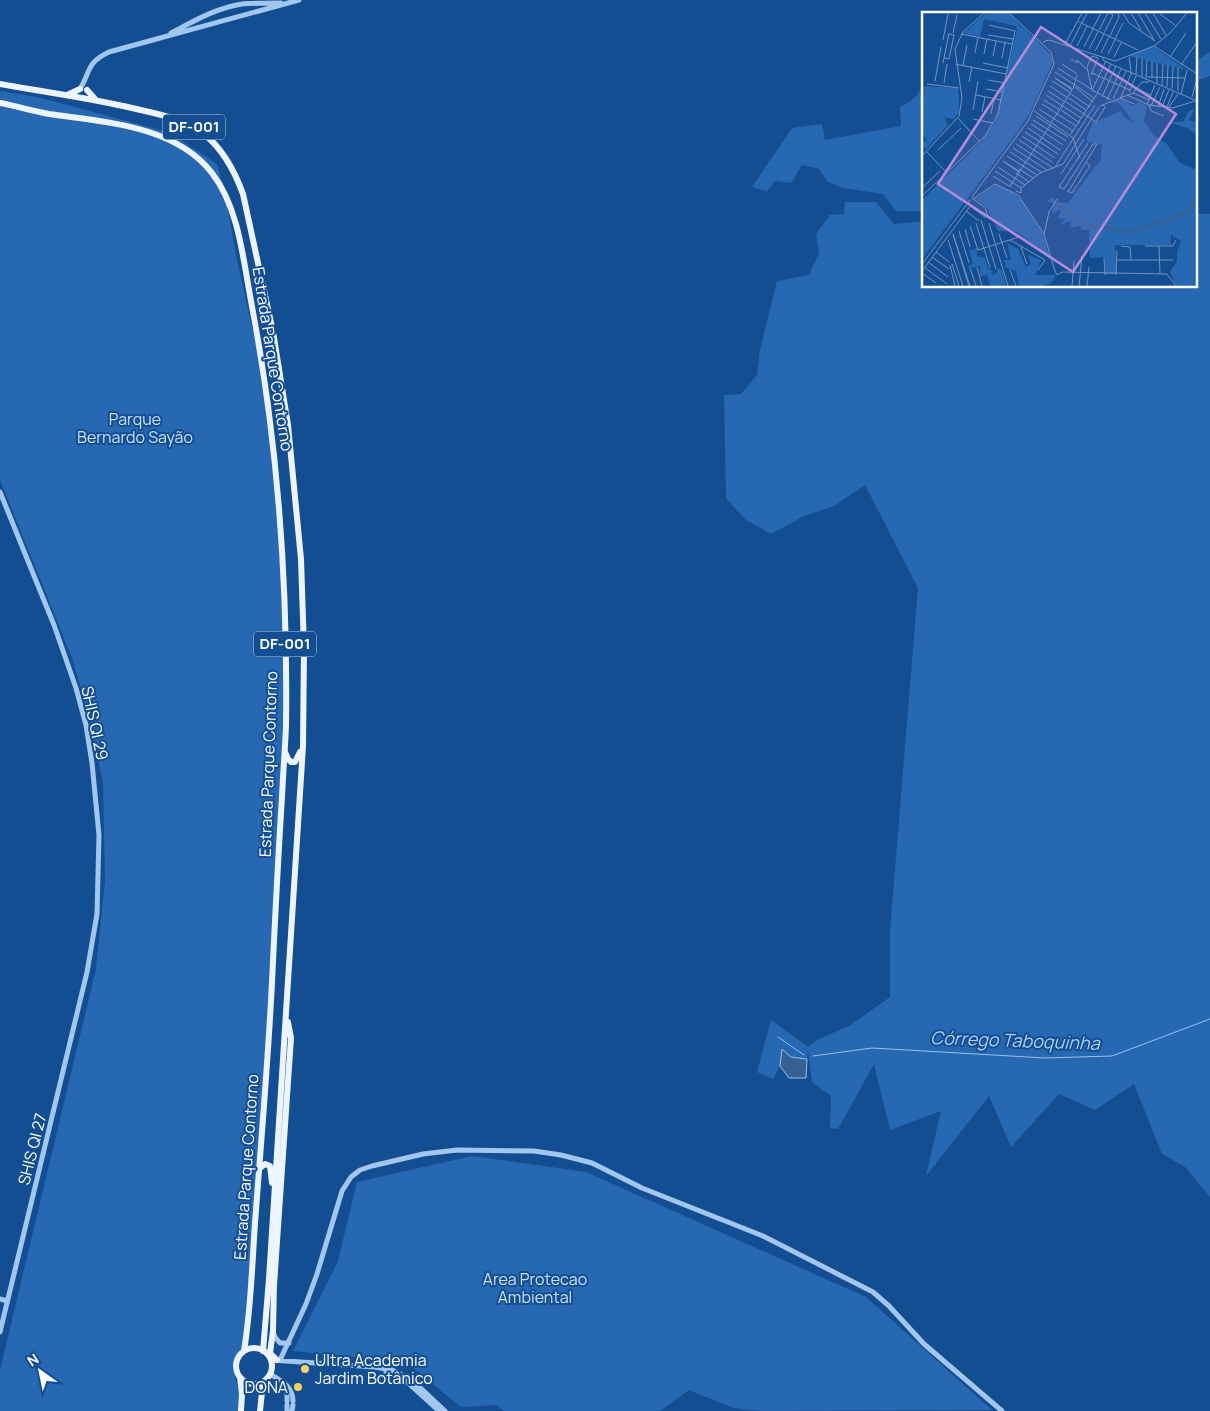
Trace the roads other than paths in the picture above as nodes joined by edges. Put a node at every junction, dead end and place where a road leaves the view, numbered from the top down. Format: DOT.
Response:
graph roads {
  1 [pos="298,0"];
  2 [pos="291,2"];
  3 [pos="240,5"];
  4 [pos="209,14"];
  5 [pos="241,16"];
  6 [pos="211,24"];
  7 [pos="161,38"];
  8 [pos="0,84"];
  9 [pos="12,86"];
  10 [pos="83,89"];
  11 [pos="67,95"];
  12 [pos="99,101"];
  13 [pos="0,103"];
  14 [pos="127,107"];
  15 [pos="249,224"];
  16 [pos="241,250"];
  17 [pos="247,282"];
  18 [pos="262,290"];
  19 [pos="0,492"];
  20 [pos="303,746"];
  21 [pos="284,748"];
  22 [pos="87,972"];
  23 [pos="286,1013"];
  24 [pos="260,1168"];
  25 [pos="274,1187"];
  26 [pos="270,1254"];
  27 [pos="274,1285"];
  28 [pos="0,1299"];
  29 [pos="8,1301"];
  30 [pos="273,1331"];
  31 [pos="0,1332"];
  32 [pos="289,1342"];
  33 [pos="244,1351"];
  34 [pos="263,1351"];
  35 [pos="276,1360"];
  36 [pos="366,1366"];
  37 [pos="270,1374"];
  38 [pos="240,1378"];
  39 [pos="263,1382"];
  40 [pos="290,1406"];
  41 [pos="241,1411"];
  42 [pos="260,1411"];
  43 [pos="439,1411"];
  44 [pos="445,1411"];
  45 [pos="1002,1411"];
  1 -- 2 [label="street"];
  2 -- 3 [label="street"];
  2 -- 5 [label="street"];
  3 -- 4 [label="street"];
  3 -- 5 [label="street"];
  4 -- 6 [label="street"];
  4 -- 7 [label="street"];
  5 -- 6 [label="street"];
  6 -- 7 [label="street"];
  7 -- 10 [label="street"];
  8 -- 9 [label="main road, Estrada Parque Contorno / DF-001"];
  9 -- 11 [label="main road, Estrada Parque Contorno / DF-001"];
  9 -- 14 [label="main road, Estrada Parque Contorno / DF-001"];
  10 -- 11 [label="main road"];
  10 -- 12 [label="main road"];
  11 -- 12 [label="main road, Estrada Parque Contorno / DF-001"];
  12 -- 14 [label="main road, Estrada Parque Contorno / DF-001"];
  13 -- 16 [label="main road, Estrada Parque Contorno / DF-001"];
  14 -- 15 [label="main road, Estrada Parque Contorno / DF-001"];
  15 -- 16 [label="main road"];
  15 -- 18 [label="main road, Estrada Parque Contorno / DF-001"];
  16 -- 17 [label="main road, Estrada Parque Contorno / DF-001"];
  17 -- 18 [label="main road"];
  17 -- 21 [label="main road, Estrada Parque Contorno / DF-001"];
  18 -- 20 [label="main road, Estrada Parque Contorno / DF-001"];
  19 -- 22 [label="street, SHIS QI 29"];
  20 -- 21 [label="main road"];
  20 -- 23 [label="main road, Estrada Parque Contorno / DF-001"];
  21 -- 24 [label="main road, Estrada Parque Contorno / DF-001"];
  22 -- 29 [label="street, SHIS QI 27"];
  23 -- 25 [label="main road, Estrada Parque Contorno / DF-001"];
  23 -- 27 [label="main road"];
  24 -- 25 [label="main road"];
  24 -- 33 [label="main road, Estrada Parque Contorno / DF-001"];
  25 -- 26 [label="main road, Estrada Parque Contorno / DF-001"];
  26 -- 27 [label="main road"];
  26 -- 34 [label="main road, Estrada Parque Contorno / DF-001"];
  27 -- 30 [label="main road"];
  28 -- 29 [label="street"];
  29 -- 31 [label="street, SHIS QI 27"];
  30 -- 32 [label="street"];
  30 -- 35 [label="main road"];
  32 -- 35 [label="street"];
  32 -- 45 [label="street"];
  33 -- 34 [label="main road"];
  33 -- 38 [label="main road, DF-001"];
  34 -- 35 [label="main road"];
  35 -- 36 [label="street"];
  35 -- 37 [label="main road"];
  36 -- 43 [label="street"];
  36 -- 44 [label="street"];
  37 -- 39 [label="main road"];
  37 -- 40 [label="street"];
  38 -- 39 [label="main road"];
  38 -- 41 [label="main road, DF-001"];
  39 -- 42 [label="main road"];
}
